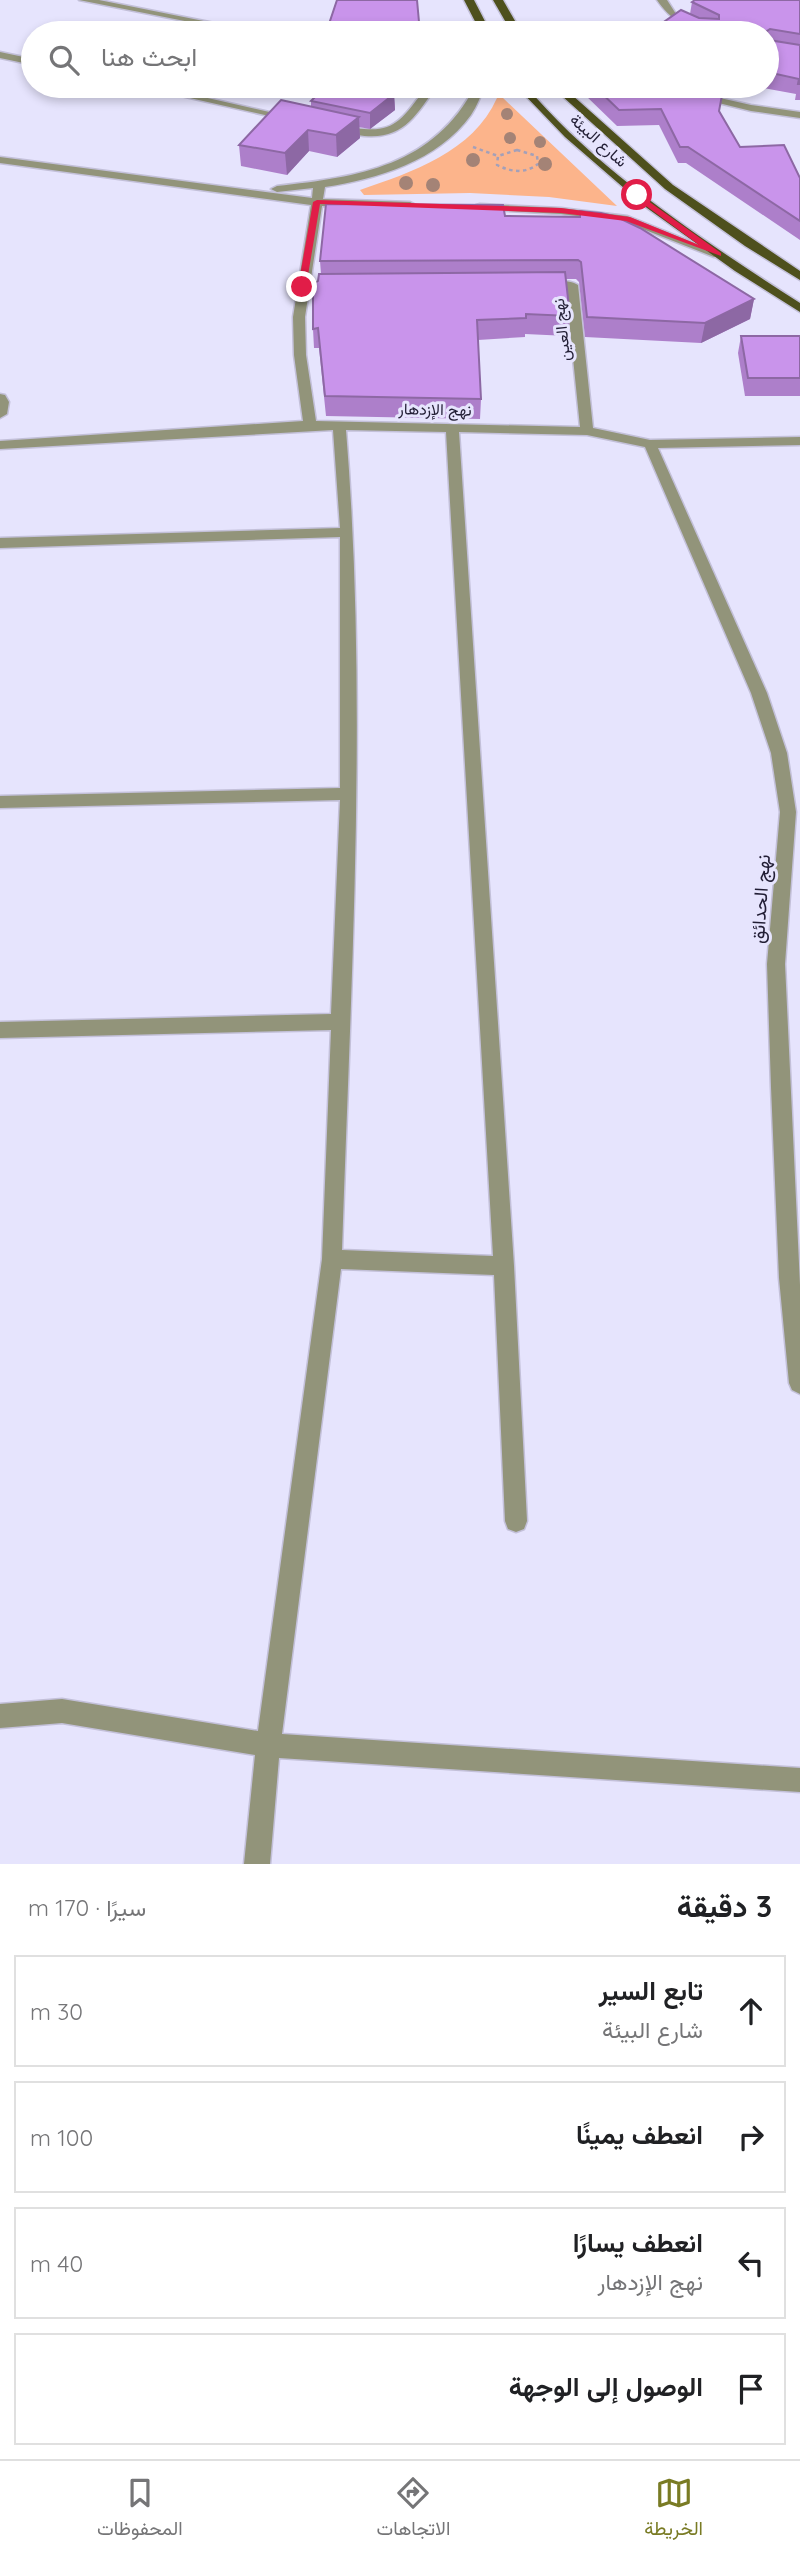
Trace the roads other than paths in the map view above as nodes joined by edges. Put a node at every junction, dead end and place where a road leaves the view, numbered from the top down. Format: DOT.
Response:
graph roads {
  1 [pos="84,0"];
  2 [pos="469,0"];
  3 [pos="498,0"];
  4 [pos="663,0"];
  5 [pos="195,21"];
  6 [pos="479,21"];
  7 [pos="510,21"];
  8 [pos="684,21"];
  9 [pos="0,55"];
  10 [pos="21,59"];
  11 [pos="197,98"];
  12 [pos="423,98"];
  13 [pos="474,98"];
  14 [pos="533,98"];
  15 [pos="569,98"];
  16 [pos="708,98"];
  17 [pos="800,115"];
  18 [pos="303,121"];
  19 [pos="330,127"];
  20 [pos="0,160"];
  21 [pos="319,186"];
  22 [pos="240,193"];
  23 [pos="317,202"];
  24 [pos="422,205"];
  25 [pos="461,207"];
  26 [pos="718,255"];
  27 [pos="800,276"];
  28 [pos="531,285"];
  29 [pos="800,308"];
  30 [pos="0,398"];
  31 [pos="0,414"];
  32 [pos="310,425"];
  33 [pos="340,425"];
  34 [pos="452,427"];
  35 [pos="587,431"];
  36 [pos="800,441"];
  37 [pos="650,444"];
  38 [pos="0,445"];
  39 [pos="347,532"];
  40 [pos="0,543"];
  41 [pos="348,793"];
  42 [pos="0,802"];
  43 [pos="340,1022"];
  44 [pos="0,1030"];
  45 [pos="332,1259"];
  46 [pos="504,1266"];
  47 [pos="800,1383"];
  48 [pos="516,1521"];
  49 [pos="0,1716"];
  50 [pos="268,1745"];
  51 [pos="800,1780"];
  52 [pos="257,1864"];
  1 -- 5 [label="street"];
  2 -- 6 [label="main road"];
  3 -- 7 [label="main road"];
  4 -- 8 [label="street"];
  9 -- 10 [label="street"];
  11 -- 18 [label="street"];
  12 -- 19 [label="street"];
  13 -- 21 [label="street"];
  14 -- 26 [label="main road, شارع البيئة"];
  15 -- 27 [label="main road, شارع البيئة"];
  16 -- 17 [label="street"];
  20 -- 22 [label="street"];
  21 -- 22 [label="street"];
  21 -- 23 [label="street"];
  22 -- 23 [label="street"];
  23 -- 24 [label="street"];
  23 -- 32 [label="street"];
  25 -- 26 [label="street"];
  26 -- 29 [label="main road, شارع البيئة"];
  28 -- 35 [label="street, نهج العين"];
  30 -- 31 [label="street"];
  32 -- 33 [label="street, نهج الإزدهار"];
  32 -- 38 [label="street, نهج الإزدهار"];
  33 -- 34 [label="street, نهج الإزدهار"];
  33 -- 39 [label="street"];
  34 -- 35 [label="street, نهج الإزدهار"];
  34 -- 46 [label="street"];
  35 -- 37 [label="street, نهج الإزدهار"];
  36 -- 37 [label="street, نهج الإزدهار"];
  37 -- 47 [label="street, نهج الحدائق"];
  39 -- 40 [label="street"];
  39 -- 41 [label="street"];
  41 -- 42 [label="street"];
  41 -- 43 [label="street"];
  43 -- 44 [label="street"];
  43 -- 45 [label="street"];
  45 -- 46 [label="street"];
  45 -- 50 [label="street"];
  46 -- 48 [label="street"];
  49 -- 50 [label="street"];
  50 -- 51 [label="street"];
  50 -- 52 [label="street"];
}
